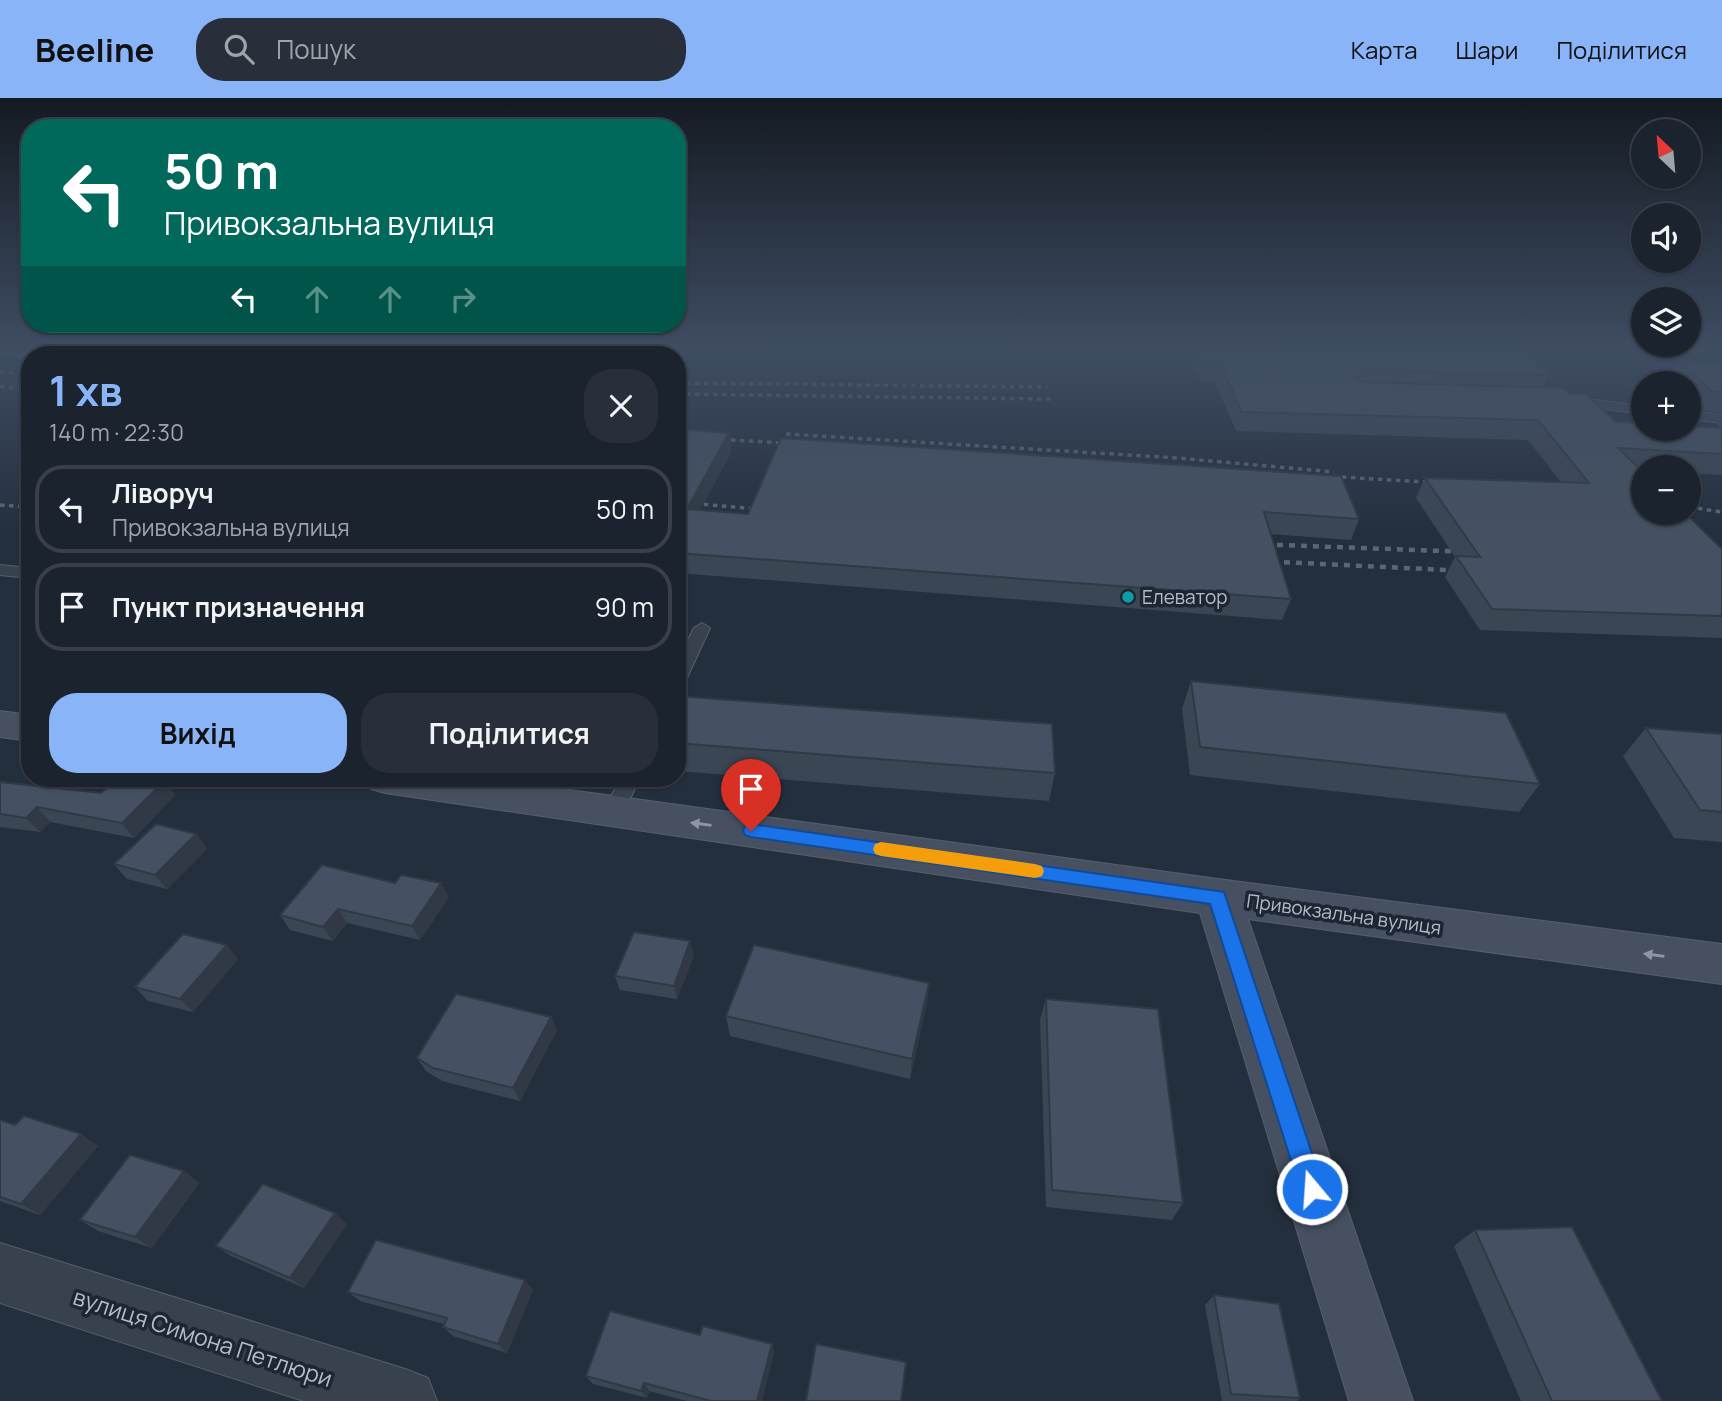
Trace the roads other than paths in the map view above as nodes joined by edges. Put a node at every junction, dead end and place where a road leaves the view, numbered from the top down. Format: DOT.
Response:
graph roads {
  1 [pos="1701,416"];
  2 [pos="1722,419"];
  3 [pos="0,570"];
  4 [pos="21,572"];
  5 [pos="702,628"];
  6 [pos="686,661"];
  7 [pos="0,724"];
  8 [pos="21,727"];
  9 [pos="504,787"];
  10 [pos="622,795"];
  11 [pos="1218,897"];
  12 [pos="1722,964"];
  13 [pos="0,1273"];
  14 [pos="405,1401"];
  15 [pos="1381,1401"];
  1 -- 2 [label="lane"];
  3 -- 4 [label="lane"];
  5 -- 6 [label="lane"];
  7 -- 8 [label="street"];
  9 -- 10 [label="street, Привокзальна вулиця"];
  11 -- 10 [label="street, Привокзальна вулиця, one-way"];
  12 -- 11 [label="street, Привокзальна вулиця, one-way"];
  11 -- 15 [label="street"];
  13 -- 14 [label="street, вулиця Симона Петлюри"];
}
